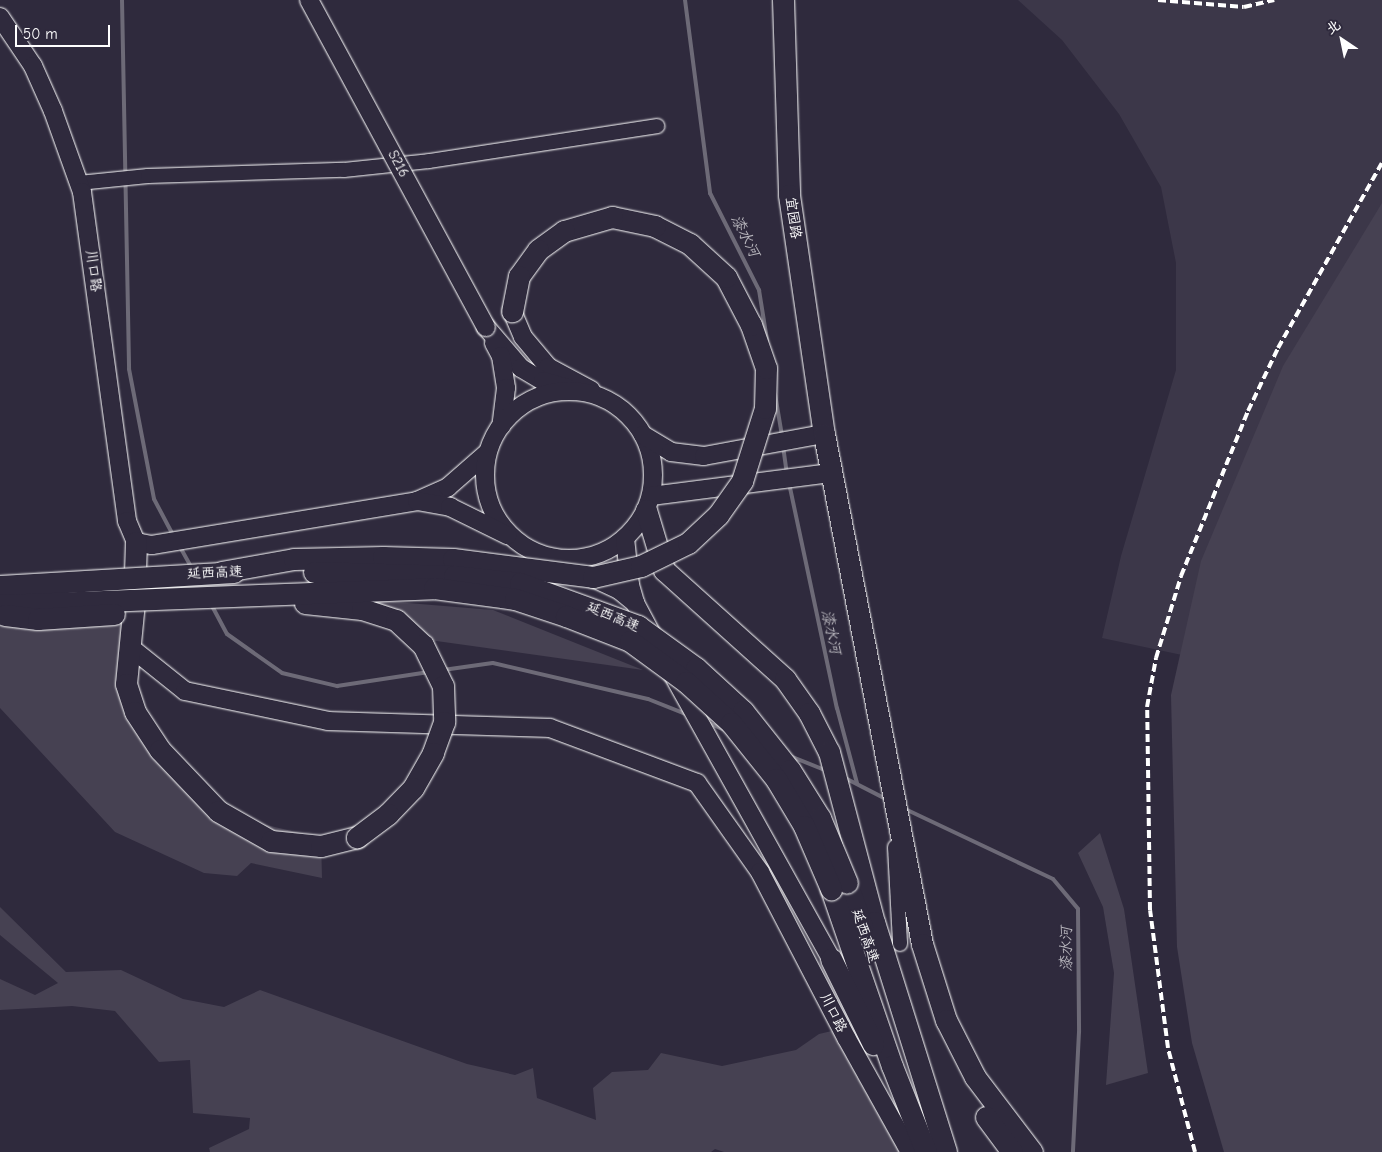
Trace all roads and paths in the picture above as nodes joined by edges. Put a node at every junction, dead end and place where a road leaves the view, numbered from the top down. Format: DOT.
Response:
graph roads {
  1 [pos="309,0"];
  2 [pos="783,0"];
  3 [pos="0,17"];
  4 [pos="657,126"];
  5 [pos="79,183"];
  6 [pos="512,311"];
  7 [pos="486,327"];
  8 [pos="577,391"];
  9 [pos="613,403"];
  10 [pos="500,426"];
  11 [pos="824,434"];
  12 [pos="644,435"];
  13 [pos="487,453"];
  14 [pos="831,473"];
  15 [pos="417,501"];
  16 [pos="648,503"];
  17 [pos="839,527"];
  18 [pos="626,538"];
  19 [pos="515,540"];
  20 [pos="144,543"];
  21 [pos="545,556"];
  22 [pos="221,572"];
  23 [pos="0,586"];
  24 [pos="635,603"];
  25 [pos="0,605"];
  26 [pos="0,615"];
  27 [pos="130,647"];
  28 [pos="753,817"];
  29 [pos="895,847"];
  30 [pos="760,872"];
  31 [pos="839,886"];
  32 [pos="900,944"];
  33 [pos="831,959"];
  34 [pos="910,1152"];
  35 [pos="926,1152"];
  36 [pos="945,1152"];
  37 [pos="1012,1152"];
  38 [pos="1032,1152"];
  1 -- 7 [label="main road, S216 / S216, bridge"];
  2 -- 11 [label="highway, 宜园路"];
  3 -- 5 [label="main road, 川口路"];
  4 -- 5 [label="street"];
  5 -- 20 [label="main road, 川口路"];
  6 -- 9 [label="main road"];
  6 -- 22 [label="highway, bridge"];
  7 -- 8 [label="main road"];
  7 -- 10 [label="main road"];
  8 -- 9 [label="main road"];
  8 -- 10 [label="main road"];
  9 -- 12 [label="main road"];
  10 -- 13 [label="main road"];
  11 -- 12 [label="main road"];
  11 -- 14 [label="highway, 宜园路"];
  12 -- 16 [label="main road"];
  13 -- 15 [label="main road"];
  13 -- 19 [label="main road"];
  14 -- 16 [label="main road"];
  14 -- 17 [label="highway, 宜园路"];
  15 -- 19 [label="main road"];
  15 -- 20 [label="main road"];
  16 -- 18 [label="main road"];
  16 -- 36 [label="highway"];
  17 -- 29 [label="highway"];
  17 -- 38 [label="highway"];
  18 -- 21 [label="main road"];
  18 -- 24 [label="main road"];
  19 -- 21 [label="main road"];
  20 -- 27 [label="highway"];
  21 -- 24 [label="main road"];
  22 -- 23 [label="highway, 延西高速, bridge"];
  22 -- 31 [label="highway, 延西高速, bridge"];
  24 -- 28 [label="main road"];
  25 -- 31 [label="highway, 延西高速, bridge"];
  26 -- 27 [label="highway, bridge"];
  27 -- 30 [label="main road"];
  28 -- 30 [label="main road"];
  28 -- 33 [label="main road"];
  29 -- 32 [label="street"];
  29 -- 37 [label="highway"];
  30 -- 34 [label="main road, 川口路"];
  31 -- 35 [label="highway, 延西高速"];
  31 -- 36 [label="highway, 延西高速"];
  33 -- 35 [label="highway"];
}
